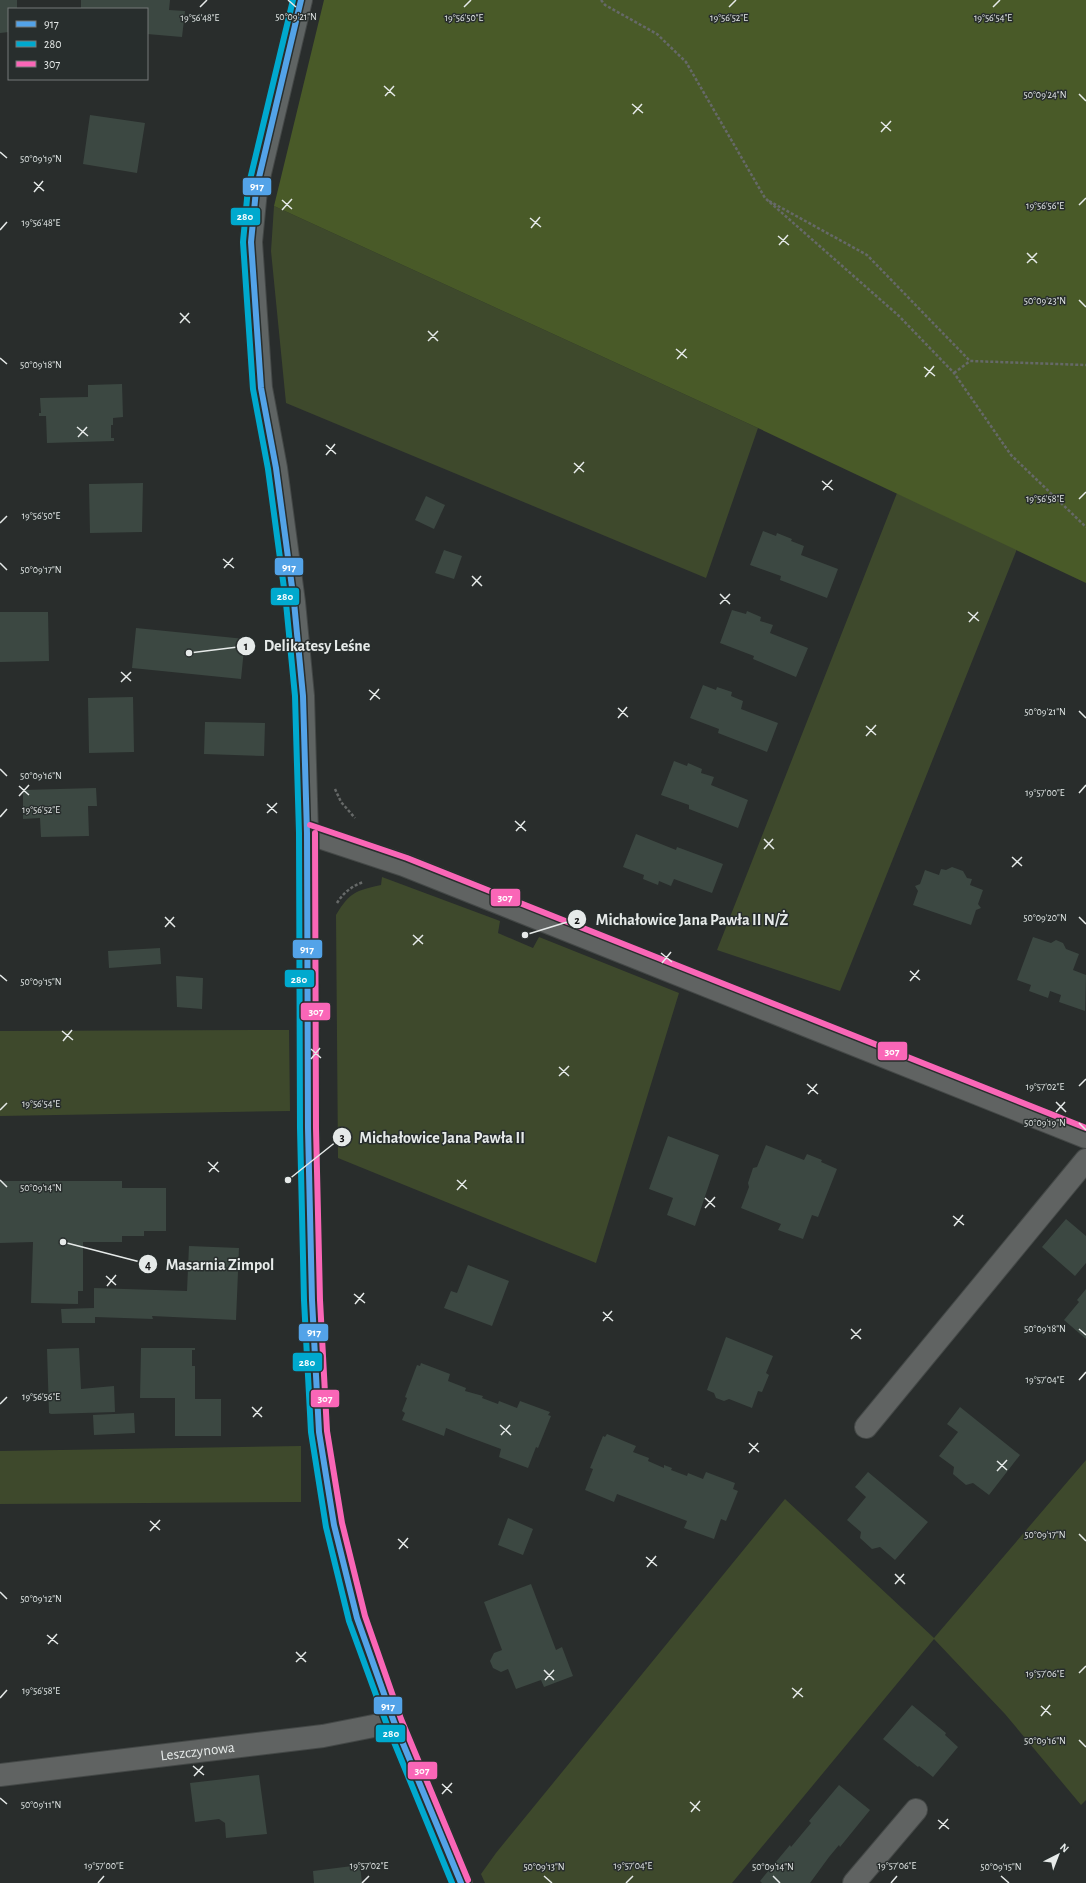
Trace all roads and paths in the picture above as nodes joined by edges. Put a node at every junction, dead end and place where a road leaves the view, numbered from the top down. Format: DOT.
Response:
graph roads {
  1 [pos="301,0"];
  2 [pos="600,0"];
  3 [pos="765,198"];
  4 [pos="970,361"];
  5 [pos="1086,365"];
  6 [pos="954,373"];
  7 [pos="1086,527"];
  8 [pos="307,833"];
  9 [pos="1086,1137"];
  10 [pos="1086,1160"];
  11 [pos="866,1427"];
  12 [pos="394,1722"];
  13 [pos="0,1775"];
  14 [pos="916,1810"];
  15 [pos="461,1883"];
  16 [pos="854,1883"];
  1 -- 8 [label="street"];
  2 -- 3 [label="path"];
  3 -- 4 [label="path"];
  3 -- 6 [label="path"];
  4 -- 5 [label="path"];
  4 -- 6 [label="path"];
  6 -- 7 [label="path"];
  8 -- 9 [label="street"];
  8 -- 12 [label="street"];
  10 -- 11 [label="street"];
  12 -- 13 [label="street, Leszczynowa"];
  12 -- 15 [label="street"];
  14 -- 16 [label="street"];
}
